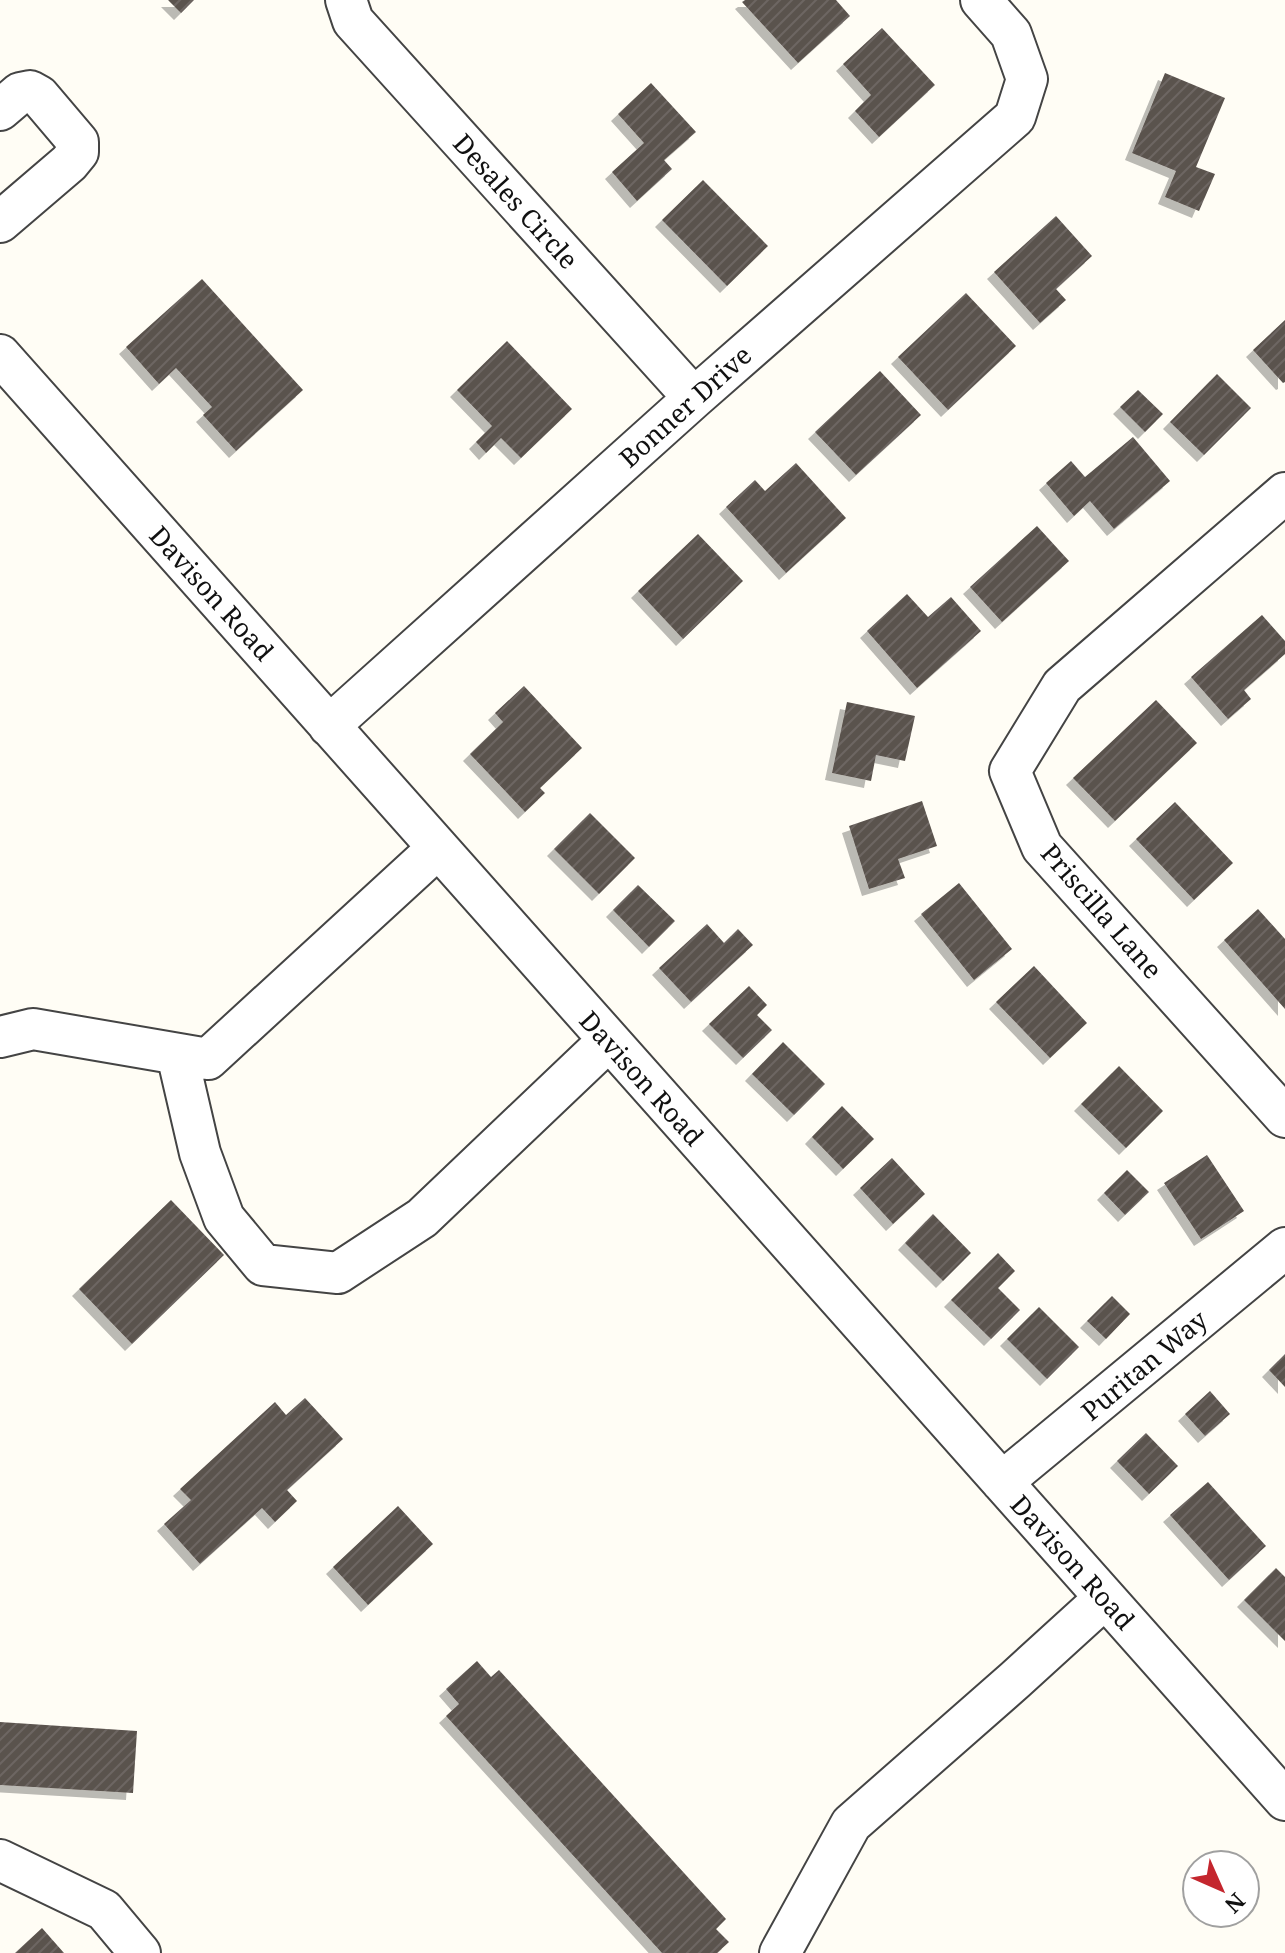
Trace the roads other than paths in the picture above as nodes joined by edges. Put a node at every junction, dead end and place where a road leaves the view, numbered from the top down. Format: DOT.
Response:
graph roads {
  1 [pos="346,0"];
  2 [pos="981,0"];
  3 [pos="0,110"];
  4 [pos="0,222"];
  5 [pos="0,355"];
  6 [pos="694,398"];
  7 [pos="1285,493"];
  8 [pos="329,726"];
  9 [pos="438,848"];
  10 [pos="0,1037"];
  11 [pos="609,1040"];
  12 [pos="177,1054"];
  13 [pos="1285,1117"];
  14 [pos="1285,1248"];
  15 [pos="1002,1482"];
  16 [pos="1105,1598"];
  17 [pos="1285,1800"];
  18 [pos="0,1860"];
  19 [pos="140,1953"];
  20 [pos="780,1953"];
  1 -- 6 [label="street, Desales Circle"];
  2 -- 6 [label="street, Bonner Drive"];
  3 -- 4 [label="street"];
  5 -- 8 [label="street, Davison Road"];
  6 -- 8 [label="street, Bonner Drive"];
  7 -- 13 [label="street, Priscilla Lane"];
  8 -- 9 [label="street, Davison Road"];
  9 -- 11 [label="street, Davison Road"];
  9 -- 12 [label="street"];
  10 -- 12 [label="street"];
  11 -- 12 [label="street"];
  11 -- 15 [label="street, Davison Road"];
  14 -- 15 [label="street, Puritan Way"];
  15 -- 16 [label="street, Davison Road"];
  16 -- 17 [label="street, Davison Road"];
  16 -- 20 [label="street"];
  18 -- 19 [label="street"];
}
